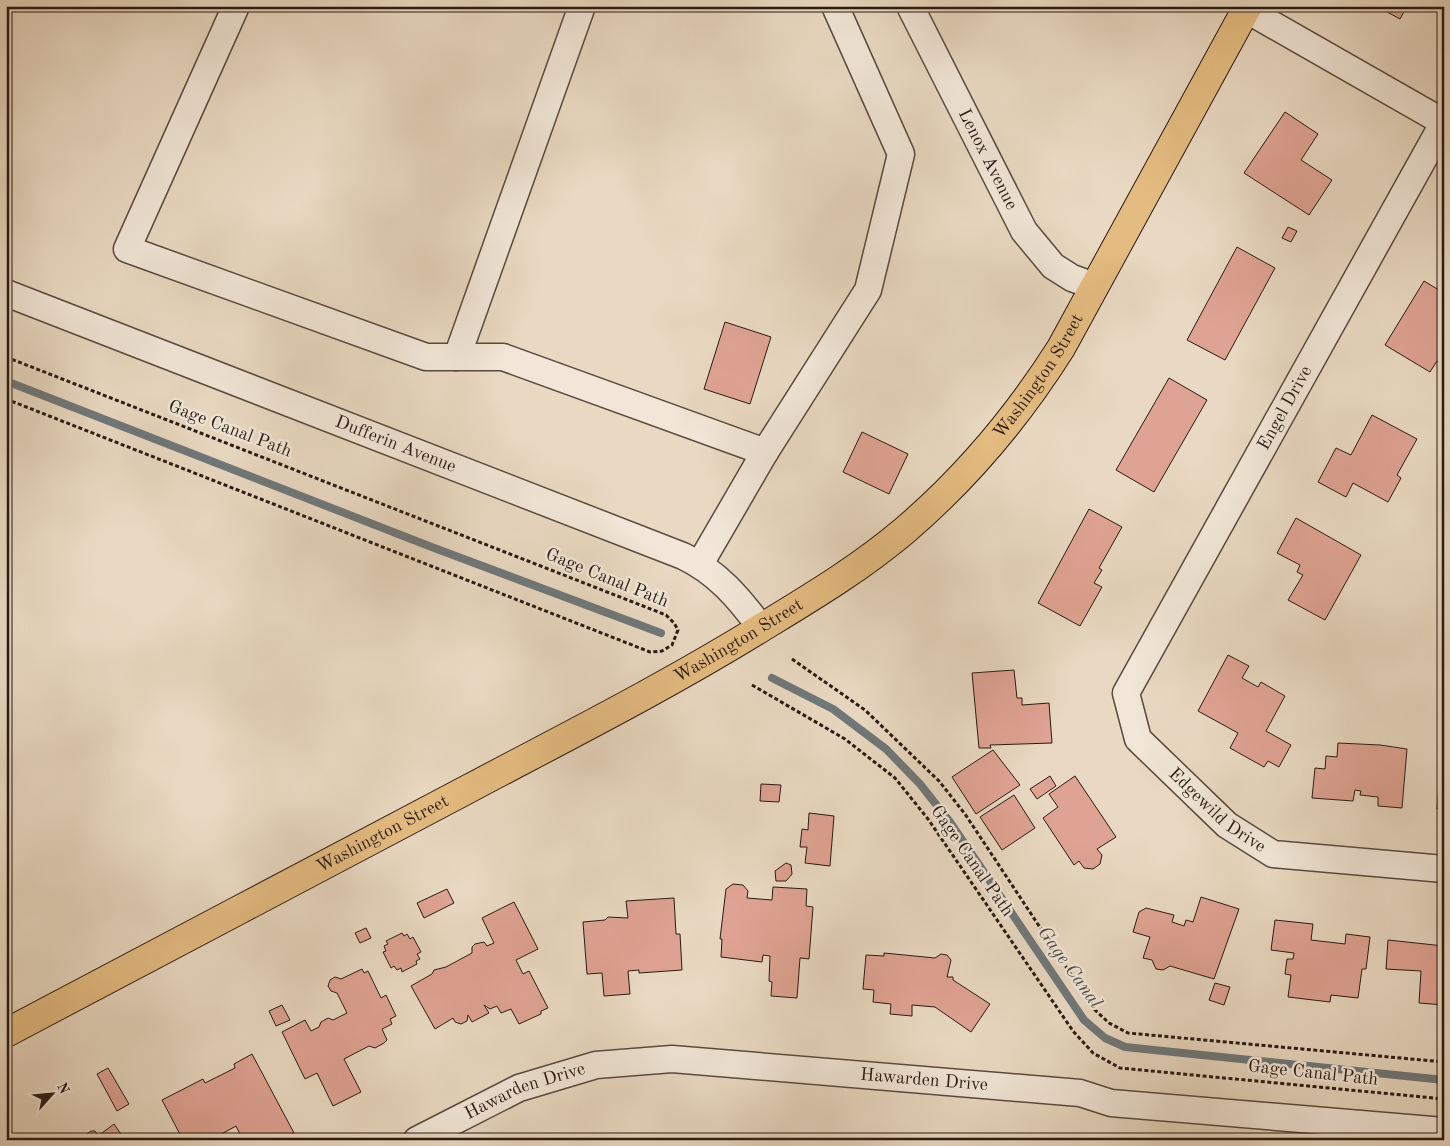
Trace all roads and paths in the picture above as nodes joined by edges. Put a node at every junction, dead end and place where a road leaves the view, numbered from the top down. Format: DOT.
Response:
graph roads {
  1 [pos="236,6"];
  2 [pos="582,6"];
  3 [pos="835,6"];
  4 [pos="910,6"];
  5 [pos="1248,8"];
  6 [pos="1444,122"];
  7 [pos="1094,286"];
  8 [pos="6,293"];
  9 [pos="6,357"];
  10 [pos="457,357"];
  11 [pos="6,399"];
  12 [pos="765,452"];
  13 [pos="700,564"];
  14 [pos="761,628"];
  15 [pos="792,659"];
  16 [pos="752,685"];
  17 [pos="1126,693"];
  18 [pos="1444,869"];
  19 [pos="6,1032"];
  20 [pos="1444,1062"];
  21 [pos="1444,1099"];
  22 [pos="1278,1129"];
  23 [pos="1444,1131"];
  24 [pos="417,1140"];
  1 -- 10 [label="street"];
  2 -- 10 [label="street"];
  3 -- 12 [label="street"];
  4 -- 7 [label="street, Lenox Avenue"];
  5 -- 6 [label="street, Engel Drive"];
  5 -- 7 [label="main road, Washington Street"];
  6 -- 17 [label="street, Engel Drive"];
  7 -- 14 [label="main road, Washington Street"];
  8 -- 13 [label="street, Dufferin Avenue"];
  9 -- 11 [label="path, Gage Canal Path"];
  10 -- 12 [label="street"];
  12 -- 13 [label="street"];
  13 -- 14 [label="street, Dufferin Avenue"];
  14 -- 19 [label="main road, Washington Street"];
  15 -- 20 [label="path, Gage Canal Path"];
  16 -- 21 [label="path, Gage Canal Path"];
  17 -- 18 [label="street, Edgewild Drive"];
  22 -- 23 [label="street, Hawarden Drive"];
  22 -- 24 [label="street, Hawarden Drive"];
}
